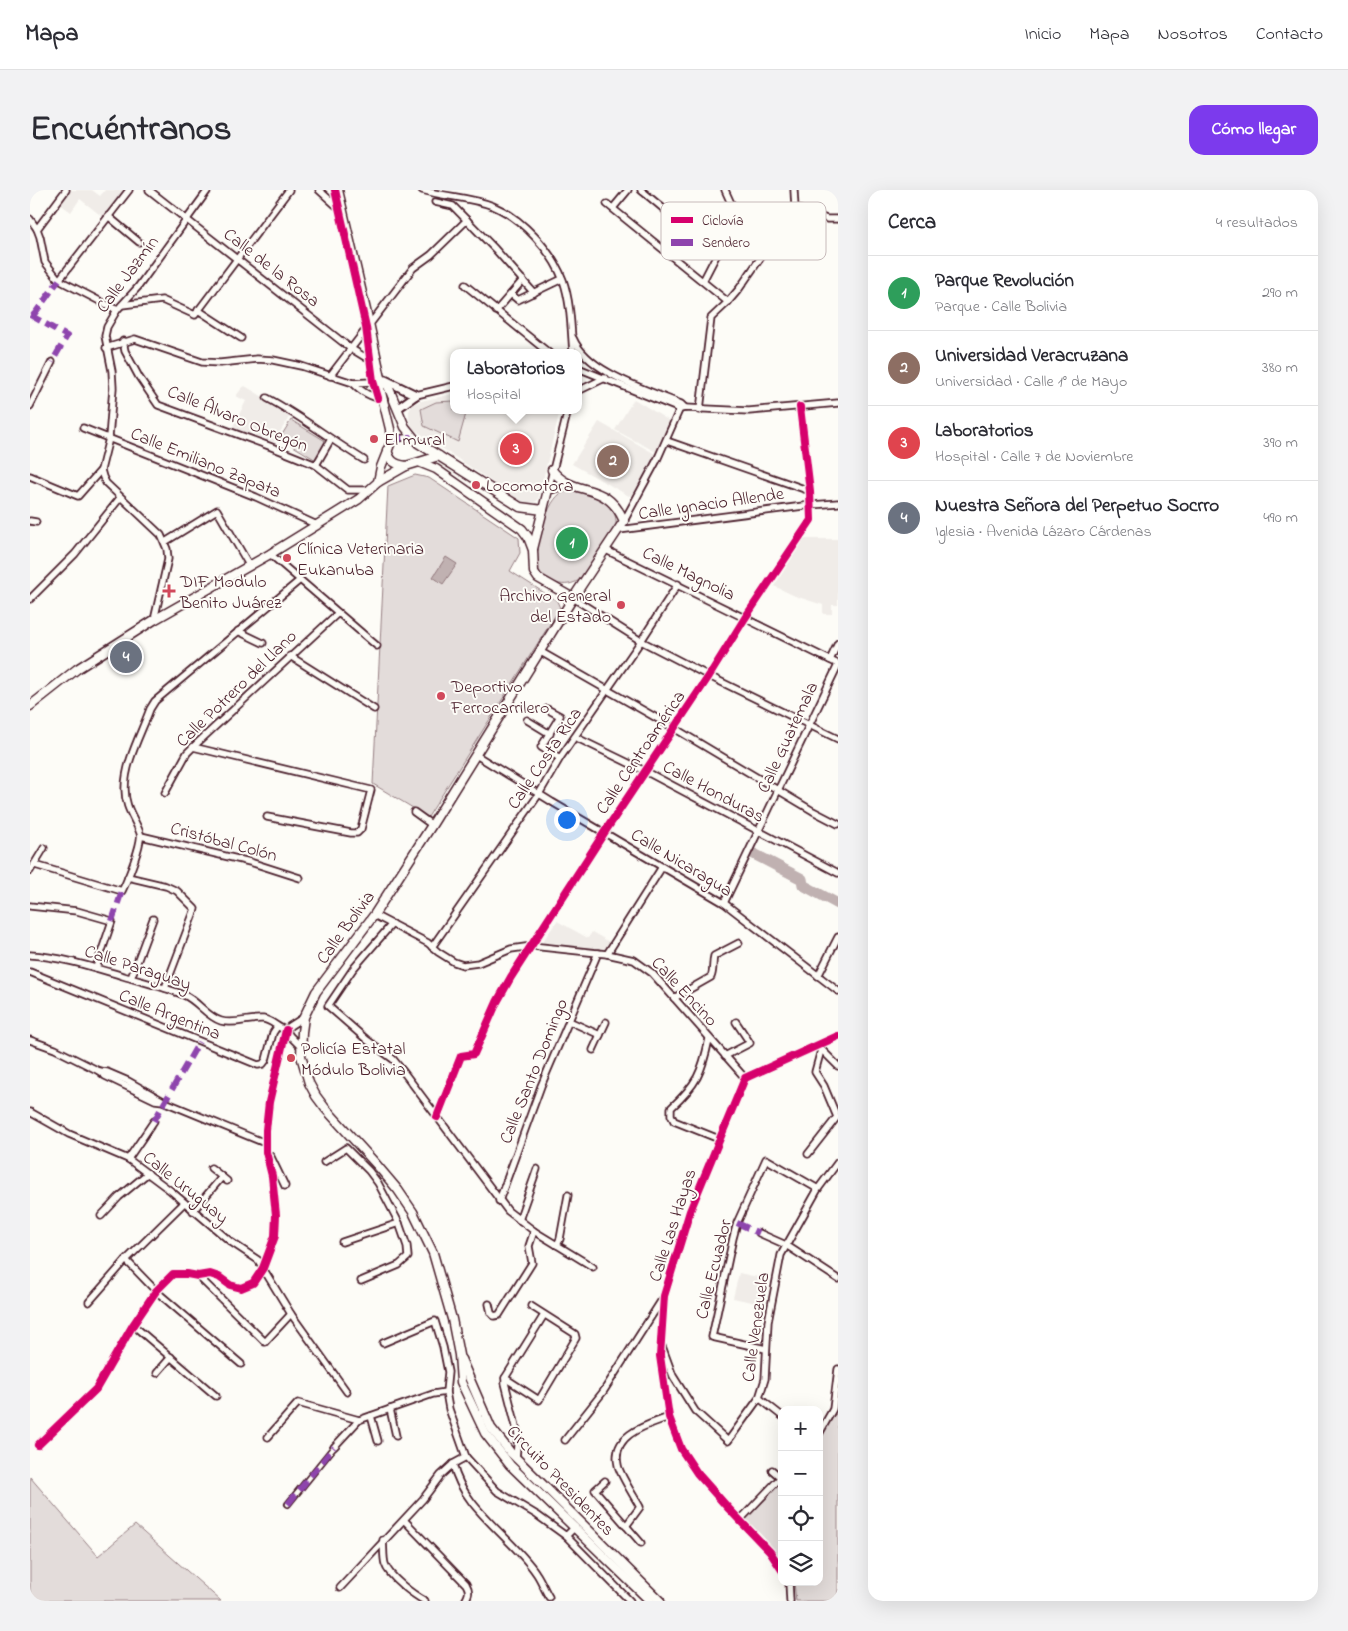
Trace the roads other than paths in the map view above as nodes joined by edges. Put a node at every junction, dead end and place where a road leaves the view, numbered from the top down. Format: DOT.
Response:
graph roads {
  1 [pos="66,190"];
  2 [pos="129,190"];
  3 [pos="149,190"];
  4 [pos="208,190"];
  5 [pos="289,190"];
  6 [pos="319,190"];
  7 [pos="338,190"];
  8 [pos="422,190"];
  9 [pos="628,190"];
  10 [pos="641,190"];
  11 [pos="725,190"];
  12 [pos="435,202"];
  13 [pos="730,202"];
  14 [pos="607,204"];
  15 [pos="661,207"];
  16 [pos="613,208"];
  17 [pos="342,211"];
  18 [pos="108,216"];
  19 [pos="30,219"];
  20 [pos="186,220"];
  21 [pos="467,220"];
  22 [pos="37,229"];
  23 [pos="139,242"];
  24 [pos="661,247"];
  25 [pos="236,258"];
  26 [pos="677,260"];
  27 [pos="715,260"];
  28 [pos="758,260"];
  29 [pos="562,279"];
  30 [pos="59,280"];
  31 [pos="523,280"];
  32 [pos="703,281"];
  33 [pos="465,285"];
  34 [pos="534,293"];
  35 [pos="511,294"];
  36 [pos="728,302"];
  37 [pos="122,305"];
  38 [pos="117,310"];
  39 [pos="496,311"];
  40 [pos="196,312"];
  41 [pos="369,323"];
  42 [pos="572,334"];
  43 [pos="241,338"];
  44 [pos="123,342"];
  45 [pos="106,348"];
  46 [pos="350,348"];
  47 [pos="543,349"];
  48 [pos="573,349"];
  49 [pos="580,349"];
  50 [pos="582,352"];
  51 [pos="52,362"];
  52 [pos="378,365"];
  53 [pos="582,370"];
  54 [pos="611,374"];
  55 [pos="329,376"];
  56 [pos="381,378"];
  57 [pos="604,379"];
  58 [pos="353,383"];
  59 [pos="450,387"];
  60 [pos="582,389"];
  61 [pos="416,395"];
  62 [pos="267,398"];
  63 [pos="383,399"];
  64 [pos="838,403"];
  65 [pos="30,406"];
  66 [pos="682,407"];
  67 [pos="800,407"];
  68 [pos="398,408"];
  69 [pos="700,410"];
  70 [pos="567,414"];
  71 [pos="388,416"];
  72 [pos="84,428"];
  73 [pos="412,437"];
  74 [pos="108,438"];
  75 [pos="331,438"];
  76 [pos="667,441"];
  77 [pos="389,446"];
  78 [pos="439,456"];
  79 [pos="364,460"];
  80 [pos="421,463"];
  81 [pos="316,465"];
  82 [pos="406,466"];
  83 [pos="101,470"];
  84 [pos="552,470"];
  85 [pos="30,476"];
  86 [pos="378,482"];
  87 [pos="566,484"];
  88 [pos="370,490"];
  89 [pos="548,490"];
  90 [pos="810,491"];
  91 [pos="120,498"];
  92 [pos="838,503"];
  93 [pos="811,505"];
  94 [pos="543,510"];
  95 [pos="624,521"];
  96 [pos="317,524"];
  97 [pos="618,530"];
  98 [pos="165,542"];
  99 [pos="533,550"];
  100 [pos="606,550"];
  101 [pos="270,554"];
  102 [pos="249,565"];
  103 [pos="300,580"];
  104 [pos="678,584"];
  105 [pos="580,588"];
  106 [pos="559,590"];
  107 [pos="573,598"];
  108 [pos="30,599"];
  109 [pos="566,611"];
  110 [pos="338,613"];
  111 [pos="745,618"];
  112 [pos="154,620"];
  113 [pos="238,631"];
  114 [pos="641,641"];
  115 [pos="263,643"];
  116 [pos="838,643"];
  117 [pos="378,646"];
  118 [pos="541,652"];
  119 [pos="290,656"];
  120 [pos="830,660"];
  121 [pos="838,664"];
  122 [pos="709,676"];
  123 [pos="608,690"];
  124 [pos="30,706"];
  125 [pos="374,709"];
  126 [pos="547,709"];
  127 [pos="527,720"];
  128 [pos="810,725"];
  129 [pos="674,728"];
  130 [pos="550,734"];
  131 [pos="575,737"];
  132 [pos="838,739"];
  133 [pos="193,747"];
  134 [pos="476,755"];
  135 [pos="560,758"];
  136 [pos="645,772"];
  137 [pos="779,790"];
  138 [pos="165,793"];
  139 [pos="539,794"];
  140 [pos="414,812"];
  141 [pos="267,817"];
  142 [pos="838,824"];
  143 [pos="432,825"];
  144 [pos="759,832"];
  145 [pos="604,833"];
  146 [pos="141,836"];
  147 [pos="44,848"];
  148 [pos="34,865"];
  149 [pos="662,867"];
  150 [pos="30,871"];
  151 [pos="838,873"];
  152 [pos="128,877"];
  153 [pos="300,878"];
  154 [pos="724,903"];
  155 [pos="30,906"];
  156 [pos="374,915"];
  157 [pos="153,919"];
  158 [pos="392,924"];
  159 [pos="838,937"];
  160 [pos="739,943"];
  161 [pos="532,946"];
  162 [pos="432,947"];
  163 [pos="598,953"];
  164 [pos="607,954"];
  165 [pos="30,955"];
  166 [pos="96,968"];
  167 [pos="30,972"];
  168 [pos="818,976"];
  169 [pos="131,978"];
  170 [pos="165,988"];
  171 [pos="838,991"];
  172 [pos="674,998"];
  173 [pos="304,1017"];
  174 [pos="569,1021"];
  175 [pos="606,1022"];
  176 [pos="736,1022"];
  177 [pos="277,1027"];
  178 [pos="286,1030"];
  179 [pos="600,1035"];
  180 [pos="838,1036"];
  181 [pos="709,1039"];
  182 [pos="30,1040"];
  183 [pos="819,1047"];
  184 [pos="302,1048"];
  185 [pos="593,1050"];
  186 [pos="725,1056"];
  187 [pos="838,1066"];
  188 [pos="745,1078"];
  189 [pos="30,1112"];
  190 [pos="437,1117"];
  191 [pos="154,1121"];
  192 [pos="719,1139"];
  193 [pos="265,1143"];
  194 [pos="266,1152"];
  195 [pos="808,1154"];
  196 [pos="128,1159"];
  197 [pos="324,1162"];
  198 [pos="838,1162"];
  199 [pos="376,1164"];
  200 [pos="211,1168"];
  201 [pos="537,1168"];
  202 [pos="369,1171"];
  203 [pos="148,1173"];
  204 [pos="285,1186"];
  205 [pos="818,1189"];
  206 [pos="568,1195"];
  207 [pos="499,1201"];
  208 [pos="184,1203"];
  209 [pos="193,1211"];
  210 [pos="102,1216"];
  211 [pos="519,1220"];
  212 [pos="399,1223"];
  213 [pos="534,1231"];
  214 [pos="759,1233"];
  215 [pos="342,1242"];
  216 [pos="557,1245"];
  217 [pos="786,1245"];
  218 [pos="126,1260"];
  219 [pos="593,1267"];
  220 [pos="263,1268"];
  221 [pos="198,1276"];
  222 [pos="838,1279"];
  223 [pos="361,1281"];
  224 [pos="156,1291"];
  225 [pos="664,1296"];
  226 [pos="89,1302"];
  227 [pos="489,1304"];
  228 [pos="531,1306"];
  229 [pos="292,1314"];
  230 [pos="544,1315"];
  231 [pos="133,1324"];
  232 [pos="383,1343"];
  233 [pos="661,1344"];
  234 [pos="766,1349"];
  235 [pos="459,1355"];
  236 [pos="170,1357"];
  237 [pos="241,1364"];
  238 [pos="838,1370"];
  239 [pos="157,1373"];
  240 [pos="506,1378"];
  241 [pos="347,1392"];
  242 [pos="446,1392"];
  243 [pos="216,1396"];
  244 [pos="759,1398"];
  245 [pos="390,1409"];
  246 [pos="778,1413"];
  247 [pos="371,1416"];
  248 [pos="669,1416"];
  249 [pos="358,1420"];
  250 [pos="823,1427"];
  251 [pos="396,1436"];
  252 [pos="268,1437"];
  253 [pos="565,1440"];
  254 [pos="378,1441"];
  255 [pos="38,1445"];
  256 [pos="334,1447"];
  257 [pos="466,1457"];
  258 [pos="516,1458"];
  259 [pos="453,1464"];
  260 [pos="772,1470"];
  261 [pos="778,1474"];
  262 [pos="778,1479"];
  263 [pos="605,1481"];
  264 [pos="288,1504"];
  265 [pos="404,1520"];
  266 [pos="740,1520"];
  267 [pos="626,1526"];
  268 [pos="575,1527"];
  269 [pos="566,1536"];
  270 [pos="383,1540"];
  271 [pos="641,1542"];
  272 [pos="778,1564"];
  273 [pos="789,1586"];
  274 [pos="340,1588"];
  275 [pos="548,1597"];
  276 [pos="425,1601"];
  277 [pos="465,1601"];
  278 [pos="630,1601"];
  279 [pos="650,1601"];
  280 [pos="660,1601"];
  281 [pos="790,1601"];
  1 -- 22 [label="street"];
  2 -- 18 [label="street"];
  3 -- 20 [label="street, Calle de la Rosa"];
  4 -- 20 [label="street, Calle Jazmín"];
  5 -- 25 [label="street"];
  6 -- 17 [label="street"];
  7 -- 17 [label="main road"];
  8 -- 29 [label="street"];
  9 -- 16 [label="street"];
  10 -- 15 [label="street"];
  11 -- 13 [label="street"];
  12 -- 21 [label="street"];
  14 -- 16 [label="street"];
  16 -- 24 [label="street"];
  17 -- 41 [label="main road"];
  18 -- 23 [label="street"];
  18 -- 30 [label="street"];
  19 -- 22 [label="street"];
  20 -- 25 [label="street, Calle de la Rosa"];
  20 -- 37 [label="street, Calle Jazmín"];
  21 -- 31 [label="street"];
  21 -- 41 [label="street"];
  22 -- 30 [label="street"];
  25 -- 40 [label="street"];
  25 -- 46 [label="street, Calle de la Rosa"];
  26 -- 32 [label="street"];
  27 -- 32 [label="street"];
  28 -- 36 [label="street"];
  29 -- 34 [label="street"];
  29 -- 42 [label="street"];
  30 -- 38 [label="street"];
  31 -- 34 [label="street"];
  31 -- 35 [label="street"];
  32 -- 36 [label="street"];
  33 -- 39 [label="street"];
  34 -- 35 [label="street"];
  35 -- 39 [label="street"];
  36 -- 69 [label="street"];
  37 -- 38 [label="street, Calle Jazmín"];
  37 -- 40 [label="street"];
  38 -- 45 [label="street, Calle Jazmín"];
  39 -- 47 [label="street"];
  40 -- 43 [label="street"];
  41 -- 46 [label="street"];
  41 -- 52 [label="main road"];
  42 -- 48 [label="street"];
  42 -- 49 [label="street"];
  44 -- 45 [label="street"];
  44 -- 55 [label="street"];
  44 -- 81 [label="street, Calle Álvaro Obregón"];
  45 -- 74 [label="street, Calle Jazmín"];
  46 -- 52 [label="street, Calle de la Rosa"];
  46 -- 55 [label="street"];
  50 -- 54 [label="street"];
  51 -- 65 [label="street"];
  52 -- 56 [label="main road"];
  53 -- 57 [label="street"];
  54 -- 57 [label="street"];
  54 -- 66 [label="street"];
  55 -- 58 [label="street"];
  56 -- 58 [label="street"];
  56 -- 61 [label="street"];
  56 -- 63 [label="main road"];
  56 -- 68 [label="main road"];
  57 -- 60 [label="street"];
  57 -- 66 [label="street"];
  58 -- 63 [label="street"];
  59 -- 61 [label="street"];
  61 -- 68 [label="street"];
  62 -- 75 [label="street"];
  63 -- 71 [label="main road"];
  64 -- 67 [label="street"];
  66 -- 69 [label="street"];
  66 -- 76 [label="street"];
  67 -- 69 [label="street"];
  67 -- 90 [label="street, Calle Centroamérica"];
  68 -- 71 [label="main road"];
  68 -- 73 [label="main road"];
  70 -- 84 [label="street"];
  71 -- 77 [label="main road"];
  72 -- 74 [label="street, Calle Emiliano Zapata"];
  73 -- 77 [label="street"];
  73 -- 78 [label="main road"];
  74 -- 83 [label="street, Calle Jazmín"];
  74 -- 96 [label="street, Calle Emiliano Zapata"];
  75 -- 79 [label="street"];
  75 -- 81 [label="street"];
  76 -- 90 [label="street"];
  76 -- 95 [label="street"];
  77 -- 82 [label="main road"];
  77 -- 86 [label="main road"];
  78 -- 80 [label="main road"];
  78 -- 94 [label="main road"];
  80 -- 82 [label="main road"];
  80 -- 99 [label="main road"];
  81 -- 88 [label="street, Calle Álvaro Obregón"];
  82 -- 86 [label="main road"];
  83 -- 85 [label="street"];
  83 -- 91 [label="street"];
  84 -- 87 [label="main road"];
  84 -- 89 [label="street"];
  86 -- 88 [label="main road"];
  87 -- 89 [label="main road"];
  87 -- 95 [label="main road"];
  88 -- 96 [label="main road"];
  89 -- 94 [label="main road"];
  90 -- 93 [label="street, Calle Centroamérica"];
  91 -- 98 [label="street"];
  91 -- 108 [label="street"];
  92 -- 93 [label="street, Calle Ignacio Allende"];
  93 -- 97 [label="street, Calle Ignacio Allende"];
  93 -- 111 [label="street, Calle Centroamérica"];
  94 -- 99 [label="main road"];
  95 -- 97 [label="main road"];
  96 -- 101 [label="main road"];
  97 -- 100 [label="main road, Calle Bolivia"];
  98 -- 102 [label="street"];
  98 -- 112 [label="street"];
  99 -- 106 [label="main road"];
  100 -- 104 [label="street, Calle Magnolia"];
  100 -- 105 [label="main road, Calle Bolivia"];
  101 -- 102 [label="main road"];
  101 -- 103 [label="street"];
  102 -- 112 [label="main road"];
  103 -- 110 [label="street"];
  103 -- 113 [label="street"];
  104 -- 111 [label="street, Calle Magnolia"];
  104 -- 114 [label="street, Calle Costa Rica"];
  105 -- 106 [label="main road"];
  105 -- 107 [label="main road, Calle Bolivia"];
  106 -- 107 [label="main road"];
  106 -- 109 [label="main road"];
  107 -- 109 [label="main road, Calle Bolivia"];
  107 -- 114 [label="street"];
  109 -- 118 [label="main road, Calle Bolivia"];
  110 -- 117 [label="street"];
  110 -- 119 [label="street, Calle Potrero del Llano"];
  111 -- 120 [label="street, Calle Magnolia"];
  111 -- 122 [label="street, Calle Centroamérica"];
  112 -- 124 [label="main road"];
  113 -- 115 [label="street"];
  113 -- 146 [label="street"];
  114 -- 122 [label="street"];
  114 -- 123 [label="street, Calle Costa Rica"];
  116 -- 120 [label="street"];
  118 -- 123 [label="street"];
  118 -- 134 [label="main road, Calle Bolivia"];
  119 -- 125 [label="street"];
  119 -- 133 [label="street, Calle Potrero del Llano"];
  120 -- 121 [label="street, Calle Magnolia"];
  121 -- 128 [label="street, Calle Guatemala"];
  122 -- 128 [label="street"];
  122 -- 129 [label="street, Calle Centroamérica"];
  123 -- 129 [label="street"];
  123 -- 131 [label="street, Calle Costa Rica"];
  126 -- 130 [label="street"];
  127 -- 130 [label="street"];
  128 -- 132 [label="street"];
  128 -- 137 [label="street, Calle Guatemala"];
  129 -- 136 [label="street, Calle Centroamérica"];
  129 -- 137 [label="street"];
  130 -- 135 [label="street"];
  131 -- 135 [label="street, Calle Costa Rica"];
  131 -- 136 [label="street, Calle Honduras"];
  133 -- 138 [label="street, Calle Potrero del Llano"];
  133 -- 141 [label="street"];
  134 -- 139 [label="street, Calle Nicaragua"];
  134 -- 143 [label="main road, Calle Bolivia"];
  135 -- 139 [label="street, Calle Costa Rica"];
  136 -- 144 [label="street, Calle Honduras"];
  136 -- 145 [label="street, Calle Centroamérica"];
  137 -- 142 [label="street"];
  137 -- 144 [label="street, Calle Guatemala"];
  139 -- 145 [label="street, Calle Nicaragua"];
  139 -- 162 [label="street, Calle Costa Rica"];
  140 -- 143 [label="street"];
  143 -- 156 [label="main road, Calle Bolivia"];
  144 -- 151 [label="street, Calle Honduras"];
  144 -- 154 [label="street, Calle Guatemala"];
  145 -- 149 [label="street, Calle Nicaragua"];
  145 -- 161 [label="street, Calle Centroamérica"];
  146 -- 152 [label="street"];
  146 -- 153 [label="street, Cristóbal Colón"];
  147 -- 148 [label="street"];
  148 -- 150 [label="street"];
  148 -- 152 [label="street"];
  149 -- 154 [label="street, Calle Nicaragua"];
  149 -- 164 [label="street"];
  152 -- 170 [label="street"];
  154 -- 168 [label="street, Calle Nicaragua"];
  155 -- 166 [label="street"];
  156 -- 158 [label="street, Calle Encino"];
  156 -- 173 [label="main road, Calle Bolivia"];
  157 -- 169 [label="street"];
  158 -- 162 [label="street, Calle Encino"];
  158 -- 190 [label="street"];
  159 -- 168 [label="street"];
  160 -- 172 [label="street"];
  161 -- 162 [label="street, Calle Encino"];
  161 -- 163 [label="street, Calle Encino"];
  161 -- 190 [label="street, Calle Centroamérica"];
  163 -- 164 [label="street, Calle Encino"];
  163 -- 174 [label="street, Calle Santo Domingo"];
  164 -- 172 [label="street, Calle Encino"];
  165 -- 166 [label="street, Calle Paraguay"];
  166 -- 169 [label="street, Calle Paraguay"];
  167 -- 177 [label="street, Calle Argentina"];
  168 -- 171 [label="street, Calle Nicaragua"];
  169 -- 170 [label="street, Calle Paraguay"];
  170 -- 177 [label="street, Calle Paraguay"];
  172 -- 181 [label="street, Calle Encino"];
  173 -- 178 [label="street"];
  173 -- 184 [label="main road, Calle Bolivia"];
  174 -- 179 [label="street"];
  174 -- 207 [label="street, Calle Santo Domingo"];
  175 -- 179 [label="street"];
  176 -- 186 [label="street"];
  177 -- 178 [label="street, Calle Paraguay"];
  178 -- 184 [label="street, Calle Paraguay"];
  178 -- 193 [label="street"];
  179 -- 185 [label="street"];
  180 -- 183 [label="street"];
  181 -- 186 [label="street, Calle Encino"];
  181 -- 192 [label="street"];
  182 -- 193 [label="street"];
  183 -- 187 [label="street"];
  183 -- 188 [label="street"];
  183 -- 195 [label="street"];
  184 -- 199 [label="main road, Calle Bolivia"];
  186 -- 188 [label="street, Calle Encino"];
  188 -- 192 [label="street, Calle Las Hayas"];
  189 -- 196 [label="street, Calle Uruguay"];
  190 -- 207 [label="street"];
  191 -- 196 [label="street"];
  192 -- 225 [label="street, Calle Las Hayas"];
  193 -- 194 [label="street"];
  194 -- 204 [label="street"];
  194 -- 220 [label="street"];
  196 -- 203 [label="street, Calle Uruguay"];
  197 -- 202 [label="street"];
  198 -- 205 [label="street, Calle Venezuela"];
  199 -- 202 [label="street"];
  199 -- 235 [label="main road, Calle Bolivia"];
  200 -- 209 [label="street"];
  201 -- 211 [label="street"];
  202 -- 212 [label="street"];
  203 -- 208 [label="street, Calle Uruguay"];
  203 -- 210 [label="street"];
  205 -- 217 [label="street, Calle Venezuela"];
  205 -- 234 [label="street, Calle Ecuador"];
  206 -- 216 [label="street"];
  207 -- 211 [label="street"];
  208 -- 209 [label="street, Calle Uruguay"];
  208 -- 218 [label="street"];
  209 -- 220 [label="street, Calle Uruguay"];
  211 -- 213 [label="street"];
  212 -- 215 [label="street"];
  212 -- 223 [label="street"];
  213 -- 216 [label="street"];
  213 -- 227 [label="street"];
  214 -- 217 [label="street"];
  216 -- 219 [label="street"];
  217 -- 222 [label="street"];
  217 -- 234 [label="street, Calle Venezuela"];
  218 -- 224 [label="street"];
  218 -- 226 [label="street"];
  220 -- 221 [label="street"];
  220 -- 229 [label="street, Calle Uruguay"];
  221 -- 224 [label="street"];
  221 -- 229 [label="street"];
  224 -- 231 [label="street"];
  224 -- 237 [label="street"];
  225 -- 233 [label="street, Calle Las Hayas"];
  225 -- 253 [label="street"];
  228 -- 230 [label="street"];
  229 -- 241 [label="street, Calle Uruguay"];
  230 -- 240 [label="street"];
  230 -- 240 [label="street"];
  231 -- 236 [label="street"];
  231 -- 255 [label="street"];
  232 -- 242 [label="street"];
  233 -- 244 [label="street, Calle Venezuela"];
  233 -- 248 [label="street, Calle Las Hayas"];
  234 -- 244 [label="street, Calle Venezuela"];
  235 -- 258 [label="main road, Circuito Presidentes"];
  235 -- 268 [label="main road, Circuito Presidentes"];
  236 -- 239 [label="street"];
  236 -- 243 [label="street"];
  238 -- 250 [label="street"];
  240 -- 258 [label="street"];
  242 -- 245 [label="street"];
  242 -- 257 [label="street"];
  244 -- 246 [label="street"];
  245 -- 247 [label="street"];
  245 -- 251 [label="street"];
  247 -- 249 [label="street"];
  247 -- 254 [label="street"];
  248 -- 266 [label="street, Calle Las Hayas"];
  248 -- 267 [label="street"];
  249 -- 252 [label="street"];
  249 -- 256 [label="street"];
  256 -- 264 [label="street"];
  257 -- 259 [label="street"];
  257 -- 269 [label="street"];
  258 -- 280 [label="main road, Circuito Presidentes"];
  259 -- 265 [label="street"];
  259 -- 275 [label="street"];
  260 -- 261 [label="street"];
  262 -- 266 [label="street"];
  263 -- 267 [label="street"];
  265 -- 270 [label="street"];
  265 -- 277 [label="street"];
  266 -- 272 [label="street, Calle Las Hayas"];
  267 -- 271 [label="street"];
  268 -- 269 [label="street"];
  268 -- 279 [label="main road, Circuito Presidentes"];
  269 -- 278 [label="street"];
  270 -- 274 [label="street"];
  270 -- 276 [label="street"];
  273 -- 281 [label="street"];
}
